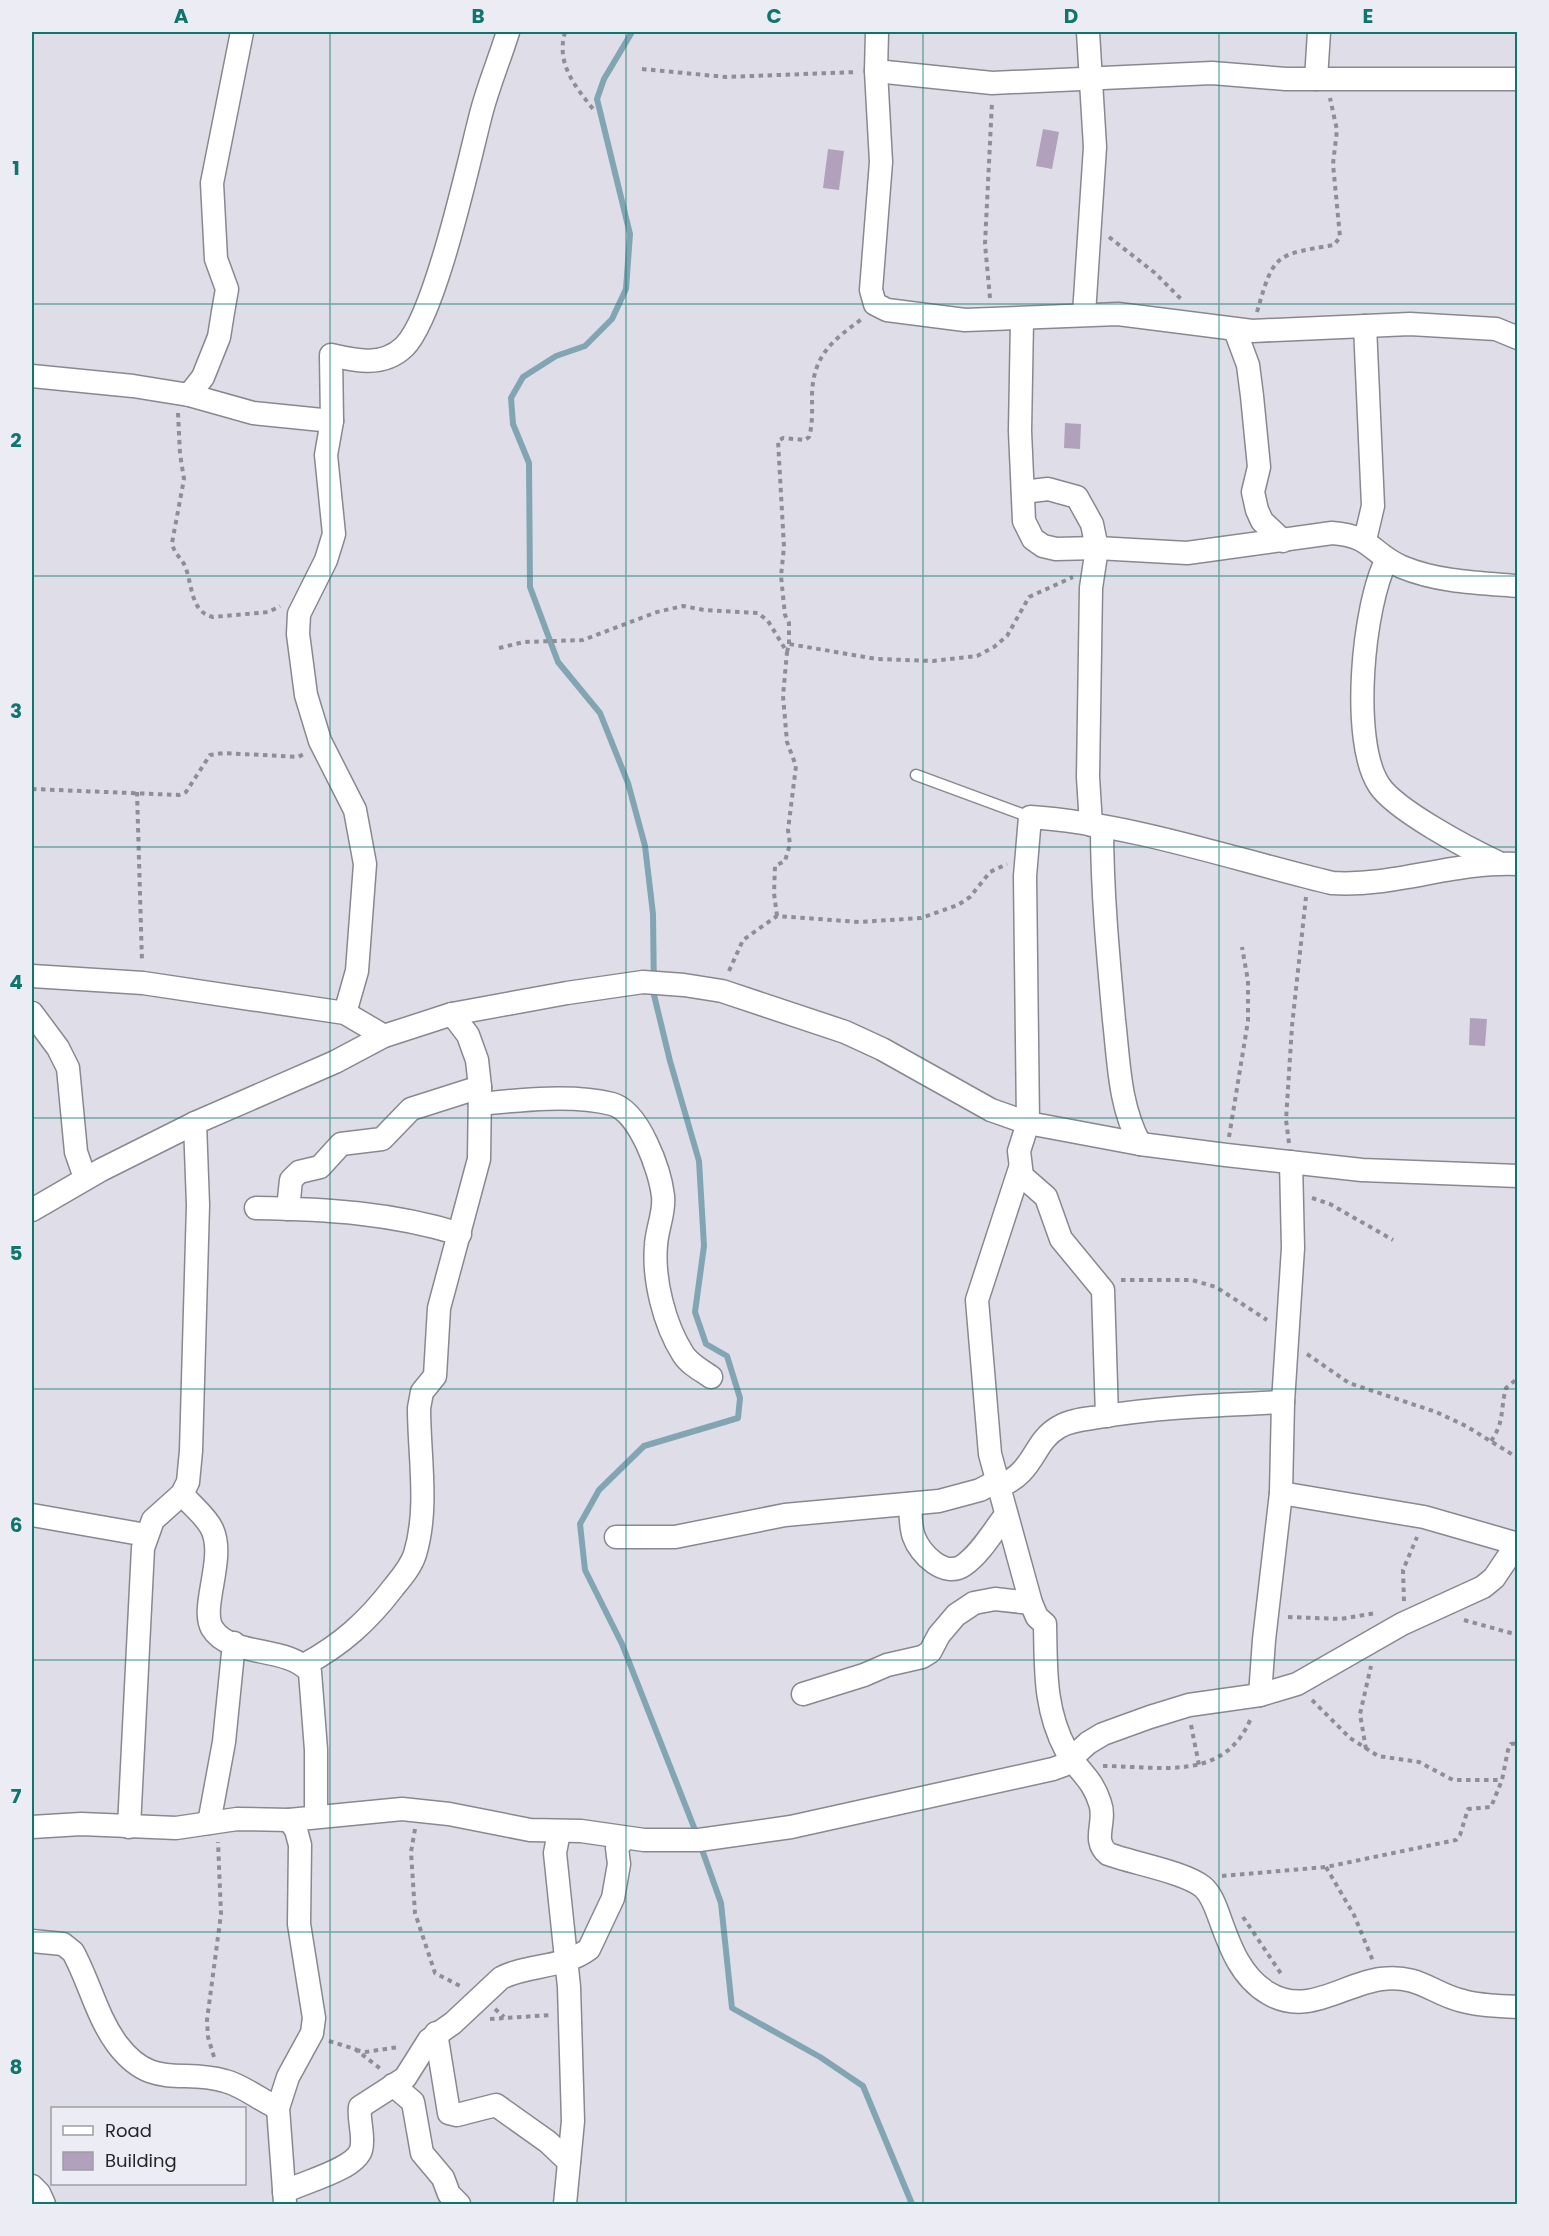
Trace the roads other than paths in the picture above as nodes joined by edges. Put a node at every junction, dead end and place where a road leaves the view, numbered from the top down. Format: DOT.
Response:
graph roads {
  1 [pos="242,32"];
  2 [pos="508,32"];
  3 [pos="877,32"];
  4 [pos="1088,32"];
  5 [pos="1319,32"];
  6 [pos="876,71"];
  7 [pos="1518,79"];
  8 [pos="1091,80"];
  9 [pos="1320,80"];
  10 [pos="1084,314"];
  11 [pos="1022,320"];
  12 [pos="1365,326"];
  13 [pos="1244,330"];
  14 [pos="1518,338"];
  15 [pos="32,376"];
  16 [pos="189,395"];
  17 [pos="332,421"];
  18 [pos="1023,492"];
  19 [pos="1365,540"];
  20 [pos="1283,541"];
  21 [pos="1096,557"];
  22 [pos="1387,559"];
  23 [pos="1518,586"];
  24 [pos="916,775"];
  25 [pos="1030,817"];
  26 [pos="1097,826"];
  27 [pos="1508,863"];
  28 [pos="32,976"];
  29 [pos="32,1013"];
  30 [pos="345,1013"];
  31 [pos="452,1014"];
  32 [pos="384,1036"];
  33 [pos="480,1096"];
  34 [pos="195,1123"];
  35 [pos="1028,1123"];
  36 [pos="1140,1144"];
  37 [pos="1291,1162"];
  38 [pos="1020,1168"];
  39 [pos="1518,1176"];
  40 [pos="85,1178"];
  41 [pos="256,1208"];
  42 [pos="288,1209"];
  43 [pos="32,1210"];
  44 [pos="460,1234"];
  45 [pos="711,1377"];
  46 [pos="1283,1402"];
  47 [pos="1107,1416"];
  48 [pos="998,1484"];
  49 [pos="1281,1493"];
  50 [pos="182,1494"];
  51 [pos="910,1504"];
  52 [pos="32,1515"];
  53 [pos="1006,1515"];
  54 [pos="146,1535"];
  55 [pos="616,1537"];
  56 [pos="1517,1544"];
  57 [pos="1031,1603"];
  58 [pos="234,1643"];
  59 [pos="304,1665"];
  60 [pos="802,1694"];
  61 [pos="1260,1695"];
  62 [pos="1076,1764"];
  63 [pos="316,1816"];
  64 [pos="289,1820"];
  65 [pos="213,1822"];
  66 [pos="32,1827"];
  67 [pos="129,1827"];
  68 [pos="560,1832"];
  69 [pos="625,1838"];
  70 [pos="32,1941"];
  71 [pos="567,1960"];
  72 [pos="1518,2007"];
  73 [pos="432,2037"];
  74 [pos="393,2085"];
  75 [pos="278,2108"];
  76 [pos="569,2162"];
  77 [pos="32,2186"];
  78 [pos="285,2198"];
  79 [pos="44,2205"];
  80 [pos="459,2205"];
  81 [pos="565,2205"];
  1 -- 16 [label="street"];
  2 -- 17 [label="street"];
  3 -- 6 [label="street"];
  4 -- 8 [label="street"];
  5 -- 9 [label="street"];
  6 -- 8 [label="street"];
  6 -- 11 [label="street"];
  7 -- 9 [label="street"];
  8 -- 9 [label="street"];
  8 -- 10 [label="street"];
  10 -- 11 [label="street"];
  10 -- 13 [label="street"];
  11 -- 18 [label="street"];
  12 -- 13 [label="street"];
  12 -- 14 [label="street"];
  12 -- 19 [label="street"];
  13 -- 20 [label="street"];
  15 -- 16 [label="street"];
  16 -- 17 [label="street"];
  17 -- 30 [label="street"];
  18 -- 21 [label="street"];
  18 -- 21 [label="street"];
  19 -- 20 [label="street"];
  19 -- 22 [label="street"];
  20 -- 21 [label="street"];
  21 -- 26 [label="street"];
  22 -- 23 [label="street"];
  22 -- 27 [label="street"];
  24 -- 25 [label="lane"];
  25 -- 26 [label="street"];
  25 -- 35 [label="street"];
  26 -- 27 [label="street"];
  26 -- 36 [label="street"];
  28 -- 30 [label="street"];
  29 -- 40 [label="street"];
  30 -- 32 [label="street"];
  31 -- 32 [label="street"];
  31 -- 33 [label="street"];
  31 -- 35 [label="street"];
  32 -- 34 [label="street"];
  33 -- 42 [label="street"];
  33 -- 44 [label="street"];
  33 -- 45 [label="street"];
  34 -- 40 [label="street"];
  34 -- 50 [label="street"];
  35 -- 36 [label="street"];
  35 -- 38 [label="street"];
  36 -- 37 [label="street"];
  37 -- 39 [label="street"];
  37 -- 46 [label="street"];
  38 -- 47 [label="street"];
  38 -- 48 [label="street"];
  40 -- 43 [label="street"];
  41 -- 42 [label="street"];
  42 -- 44 [label="street"];
  44 -- 59 [label="street"];
  46 -- 47 [label="street"];
  46 -- 49 [label="street"];
  47 -- 48 [label="street"];
  48 -- 51 [label="street"];
  48 -- 53 [label="street"];
  49 -- 56 [label="street"];
  49 -- 61 [label="street"];
  50 -- 54 [label="street"];
  50 -- 58 [label="street"];
  51 -- 53 [label="street"];
  51 -- 55 [label="street"];
  52 -- 54 [label="street"];
  53 -- 57 [label="street"];
  54 -- 67 [label="street"];
  56 -- 61 [label="street"];
  57 -- 60 [label="street"];
  57 -- 62 [label="street"];
  58 -- 59 [label="street"];
  58 -- 65 [label="street"];
  59 -- 63 [label="street"];
  61 -- 62 [label="street"];
  62 -- 69 [label="street"];
  62 -- 72 [label="street"];
  63 -- 64 [label="street"];
  63 -- 68 [label="street"];
  64 -- 65 [label="street"];
  64 -- 75 [label="street"];
  65 -- 67 [label="street"];
  66 -- 67 [label="street"];
  68 -- 69 [label="street"];
  68 -- 71 [label="street"];
  69 -- 71 [label="street"];
  70 -- 75 [label="street"];
  71 -- 73 [label="street"];
  71 -- 76 [label="street"];
  73 -- 74 [label="street"];
  73 -- 76 [label="street"];
  74 -- 78 [label="street"];
  74 -- 80 [label="street"];
  75 -- 78 [label="street"];
  76 -- 81 [label="street"];
  77 -- 79 [label="street"];
}
